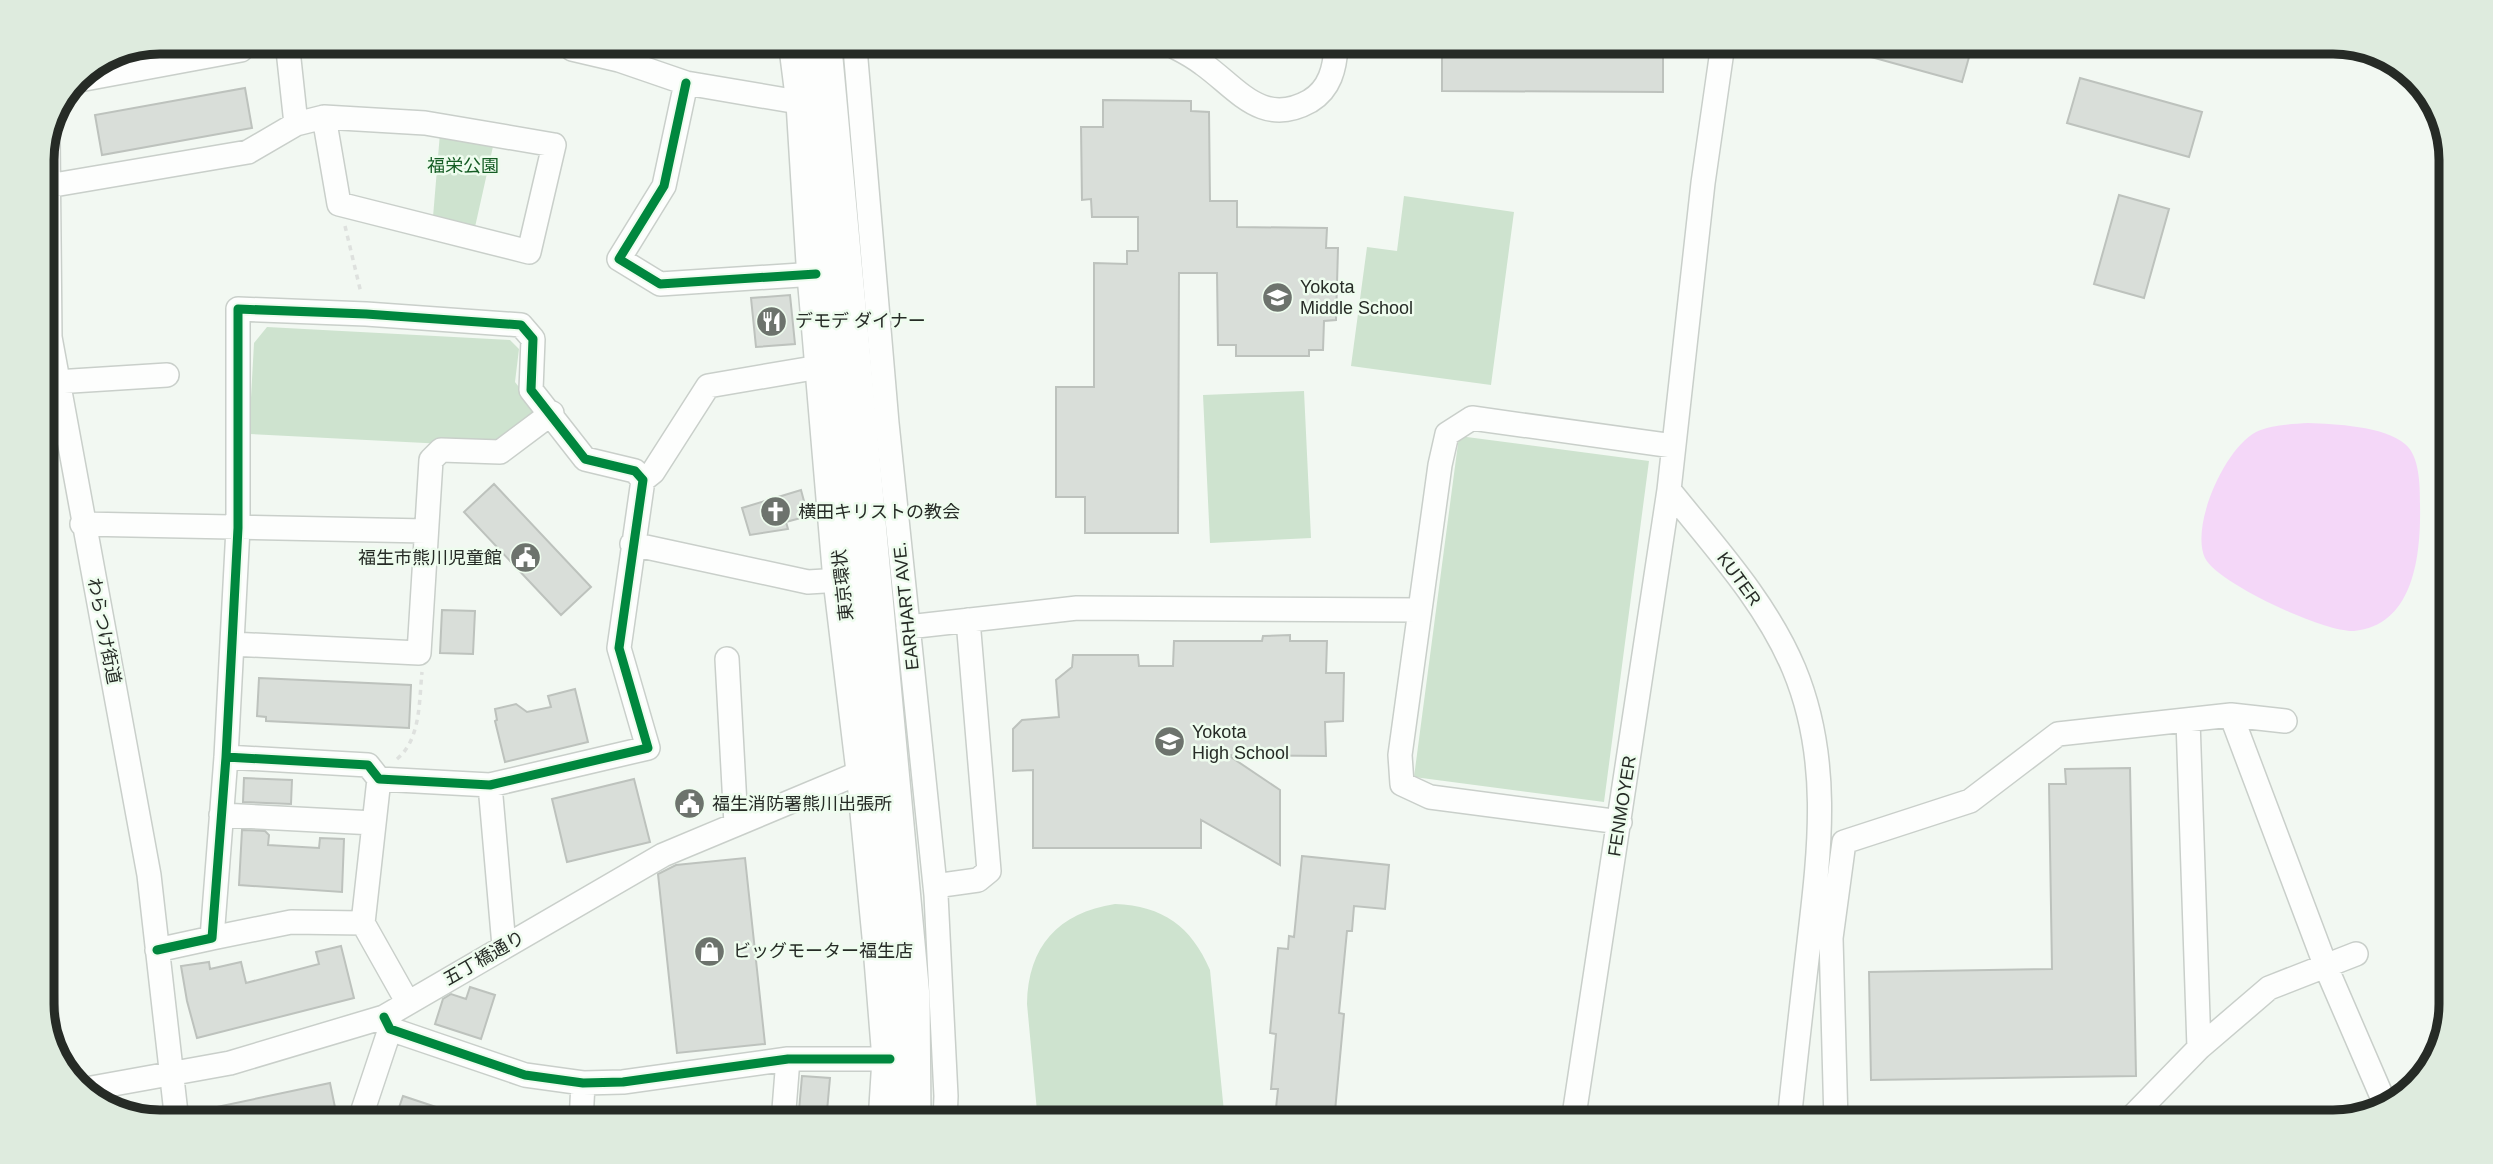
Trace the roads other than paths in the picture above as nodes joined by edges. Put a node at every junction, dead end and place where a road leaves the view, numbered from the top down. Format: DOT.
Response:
graph roads {
  1 [pos="220,54"];
  2 [pos="288,54"];
  3 [pos="593,54"];
  4 [pos="798,54"];
  5 [pos="824,54"];
  6 [pos="856,54"];
  7 [pos="1187,54"];
  8 [pos="1335,54"];
  9 [pos="1722,54"];
  10 [pos="93,78"];
  11 [pos="686,83"];
  12 [pos="804,103"];
  13 [pos="324,117"];
  14 [pos="296,124"];
  15 [pos="54,185"];
  16 [pos="816,274"];
  17 [pos="825,366"];
  18 [pos="54,367"];
  19 [pos="167,376"];
  20 [pos="56,382"];
  21 [pos="552,413"];
  22 [pos="1673,446"];
  23 [pos="643,480"];
  24 [pos="1669,490"];
  25 [pos="82,524"];
  26 [pos="238,528"];
  27 [pos="426,531"];
  28 [pos="632,544"];
  29 [pos="841,580"];
  30 [pos="1420,610"];
  31 [pos="968,620"];
  32 [pos="908,626"];
  33 [pos="232,644"];
  34 [pos="727,659"];
  35 [pos="2231,716"];
  36 [pos="2188,720"];
  37 [pos="2284,720"];
  38 [pos="226,757"];
  39 [pos="878,770"];
  40 [pos="379,779"];
  41 [pos="490,785"];
  42 [pos="222,815"];
  43 [pos="1620,822"];
  44 [pos="374,823"];
  45 [pos="736,824"];
  46 [pos="935,886"];
  47 [pos="363,923"];
  48 [pos="212,938"];
  49 [pos="504,946"];
  50 [pos="157,950"];
  51 [pos="2356,954"];
  52 [pos="2326,967"];
  53 [pos="408,1003"];
  54 [pos="387,1023"];
  55 [pos="2199,1048"];
  56 [pos="788,1059"];
  57 [pos="890,1059"];
  58 [pos="172,1073"];
  59 [pos="583,1083"];
  60 [pos="95,1087"];
  61 [pos="2382,1098"];
  62 [pos="176,1110"];
  63 [pos="362,1110"];
  64 [pos="581,1110"];
  65 [pos="784,1110"];
  66 [pos="887,1110"];
  67 [pos="913,1110"];
  68 [pos="946,1110"];
  69 [pos="1575,1110"];
  70 [pos="1790,1110"];
  71 [pos="1836,1110"];
  72 [pos="2139,1110"];
  1 -- 10 [label="street"];
  2 -- 14 [label="street"];
  3 -- 11 [label="street"];
  4 -- 12 [label="highway, 東京環状"];
  5 -- 39 [label="highway, 東京環状"];
  6 -- 32 [label="street, EARHART AVE."];
  7 -- 8 [label="street"];
  9 -- 22 [label="street"];
  11 -- 12 [label="street"];
  11 -- 16 [label="street"];
  12 -- 16 [label="highway, 東京環状"];
  13 -- 13 [label="street"];
  13 -- 14 [label="street"];
  14 -- 15 [label="street"];
  16 -- 17 [label="highway, 東京環状"];
  17 -- 23 [label="street"];
  17 -- 29 [label="highway, 東京環状"];
  18 -- 20 [label="street, わらつけ街道"];
  19 -- 20 [label="street"];
  20 -- 25 [label="street, わらつけ街道"];
  21 -- 23 [label="street"];
  21 -- 26 [label="street"];
  21 -- 27 [label="street"];
  22 -- 24 [label="street"];
  22 -- 30 [label="street"];
  23 -- 28 [label="street"];
  24 -- 43 [label="street, FENMOYER"];
  24 -- 70 [label="street, KUTER"];
  25 -- 26 [label="street"];
  25 -- 50 [label="street, わらつけ街道"];
  26 -- 27 [label="street"];
  26 -- 33 [label="street"];
  27 -- 33 [label="street"];
  28 -- 29 [label="street"];
  28 -- 41 [label="street"];
  29 -- 39 [label="highway, 東京環状"];
  30 -- 31 [label="street"];
  30 -- 43 [label="street"];
  31 -- 32 [label="street"];
  31 -- 46 [label="street"];
  32 -- 46 [label="street, EARHART AVE."];
  33 -- 38 [label="street"];
  34 -- 45 [label="street"];
  35 -- 36 [label="street"];
  35 -- 37 [label="street"];
  35 -- 52 [label="street"];
  36 -- 55 [label="street"];
  36 -- 71 [label="street"];
  38 -- 40 [label="street"];
  38 -- 42 [label="street"];
  39 -- 45 [label="street, 五丁橋通り"];
  39 -- 57 [label="highway, 東京環状"];
  39 -- 67 [label="highway, 東京環状"];
  40 -- 41 [label="street"];
  40 -- 44 [label="street"];
  41 -- 49 [label="street"];
  42 -- 44 [label="street"];
  42 -- 48 [label="street"];
  43 -- 69 [label="street, FENMOYER"];
  44 -- 47 [label="street"];
  45 -- 49 [label="street, 五丁橋通り"];
  46 -- 68 [label="street, EARHART AVE."];
  47 -- 48 [label="street"];
  47 -- 53 [label="street"];
  48 -- 50 [label="street"];
  49 -- 53 [label="street, 五丁橋通り"];
  50 -- 58 [label="street, わらつけ街道"];
  51 -- 52 [label="street"];
  52 -- 55 [label="street"];
  52 -- 61 [label="street"];
  53 -- 54 [label="street, 五丁橋通り"];
  54 -- 58 [label="street, 五丁橋通り"];
  54 -- 59 [label="street"];
  54 -- 63 [label="street"];
  55 -- 72 [label="street"];
  56 -- 57 [label="street"];
  56 -- 59 [label="street"];
  56 -- 65 [label="street"];
  57 -- 66 [label="highway, 東京環状"];
  58 -- 60 [label="street, 五丁橋通り"];
  58 -- 62 [label="street, わらつけ街道"];
  59 -- 64 [label="street"];
}
